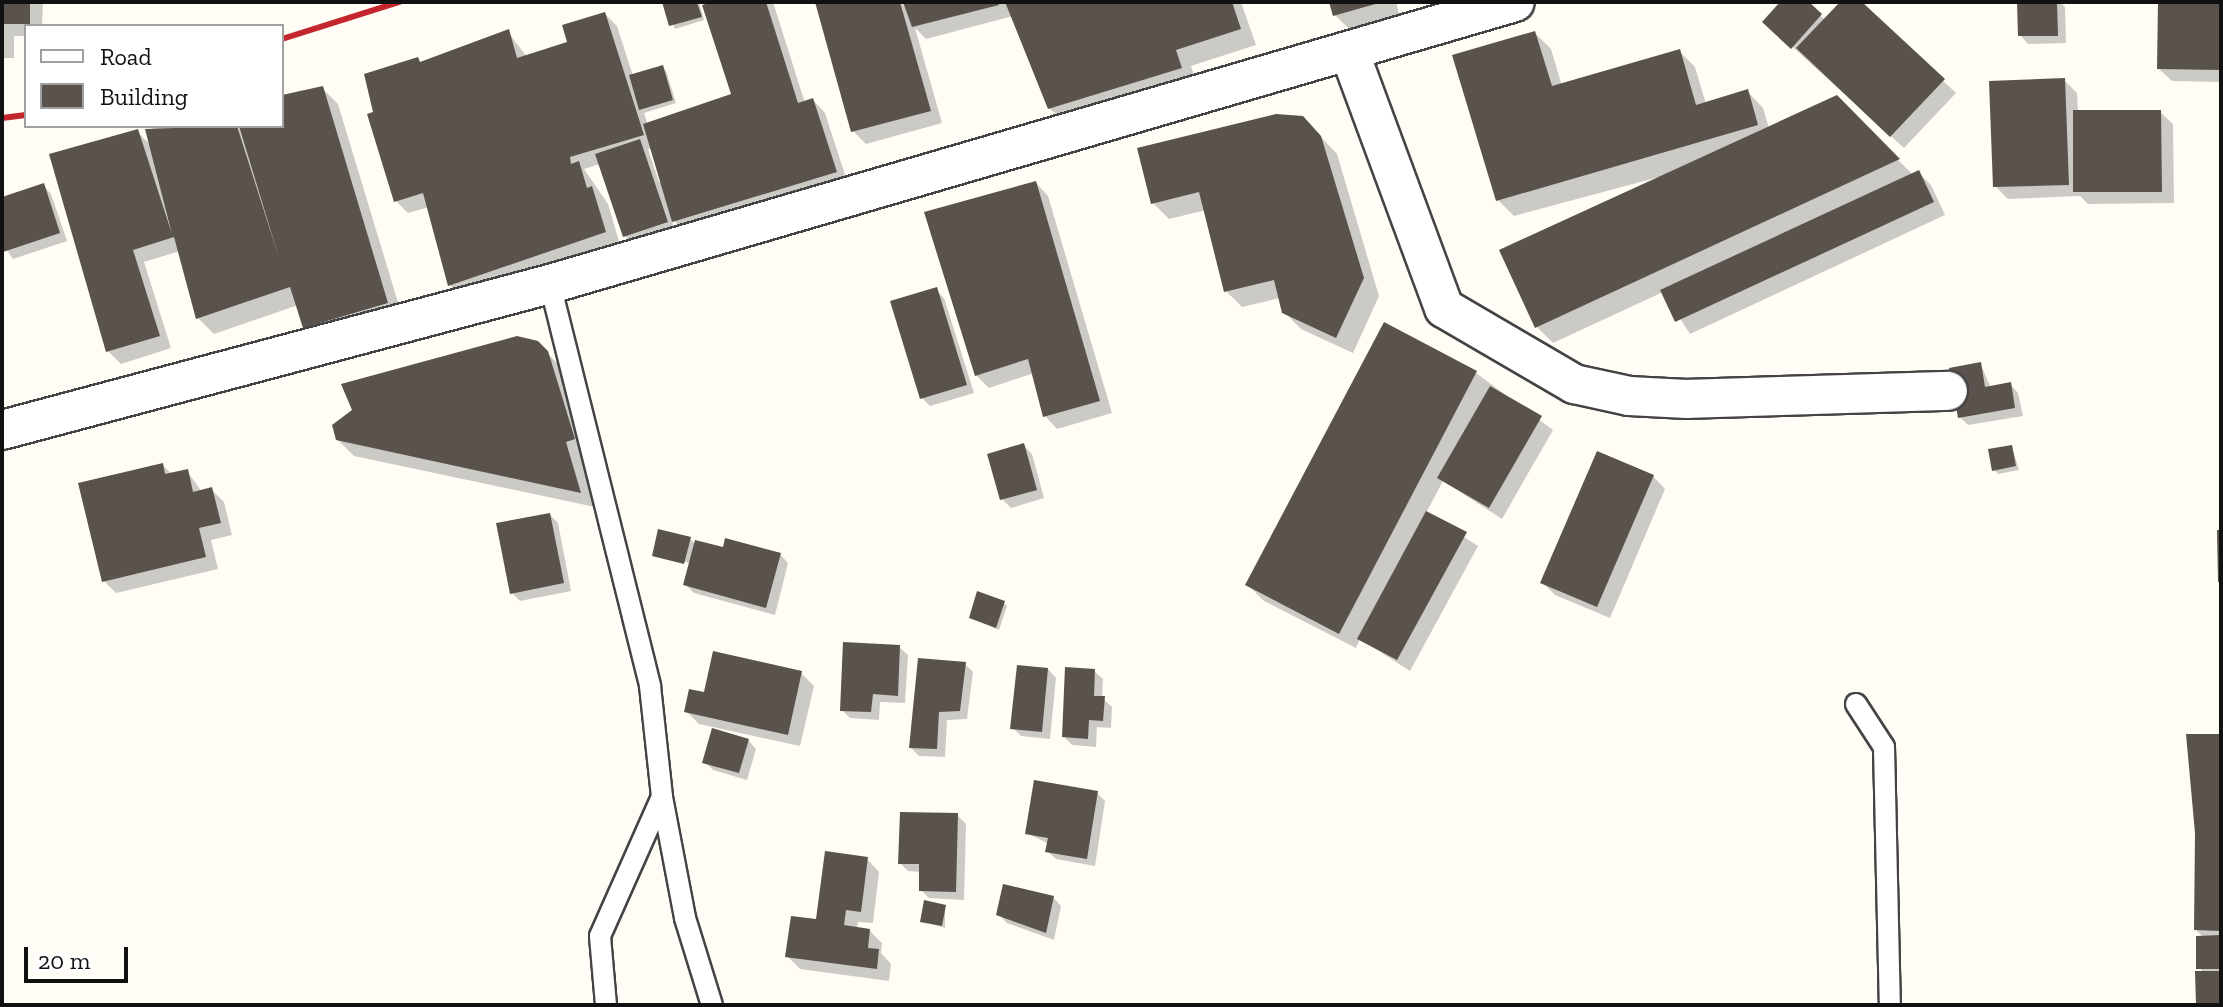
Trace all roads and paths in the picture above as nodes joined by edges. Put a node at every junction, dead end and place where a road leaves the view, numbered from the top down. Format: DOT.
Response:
graph roads {
  1 [pos="1515,2"];
  2 [pos="1349,51"];
  3 [pos="550,284"];
  4 [pos="1948,391"];
  5 [pos="2,430"];
  6 [pos="1856,704"];
  7 [pos="662,797"];
  8 [pos="606,1005"];
  9 [pos="712,1005"];
  10 [pos="1890,1005"];
  1 -- 2 [label="street"];
  2 -- 3 [label="street"];
  2 -- 4 [label="street"];
  3 -- 5 [label="street"];
  3 -- 7 [label="lane"];
  6 -- 10 [label="lane"];
  7 -- 8 [label="lane"];
  7 -- 9 [label="lane"];
}
